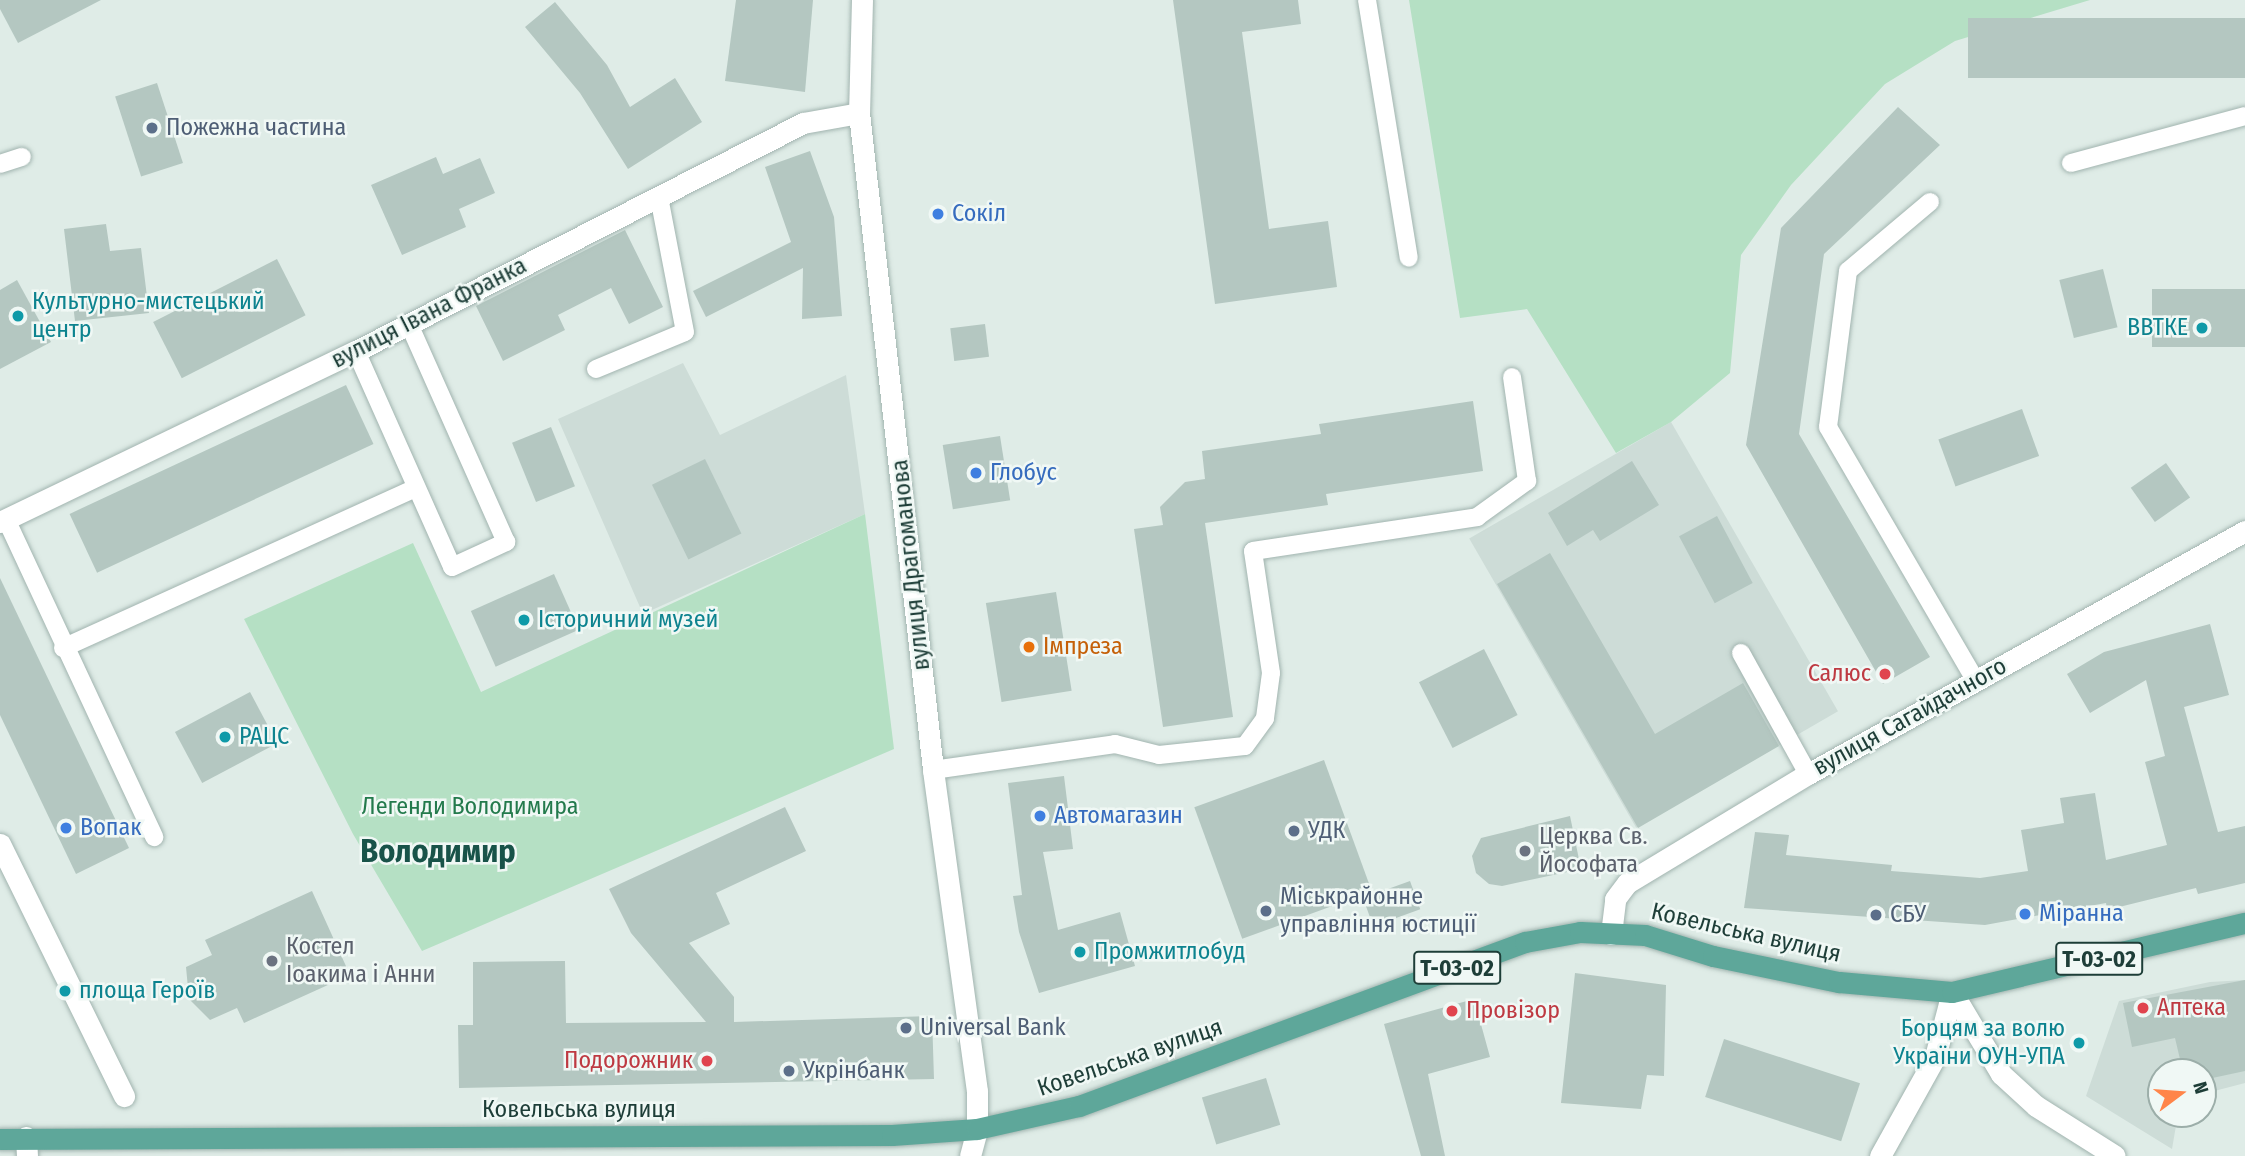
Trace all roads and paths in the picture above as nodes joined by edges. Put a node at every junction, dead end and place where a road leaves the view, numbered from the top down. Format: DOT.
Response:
graph roads {
  1 [pos="862,0"];
  2 [pos="1367,0"];
  3 [pos="859,113"];
  4 [pos="2245,116"];
  5 [pos="22,157"];
  6 [pos="2071,163"];
  7 [pos="0,164"];
  8 [pos="659,197"];
  9 [pos="1930,202"];
  10 [pos="1409,258"];
  11 [pos="409,324"];
  12 [pos="356,351"];
  13 [pos="596,369"];
  14 [pos="1512,377"];
  15 [pos="415,488"];
  16 [pos="3,520"];
  17 [pos="2245,531"];
  18 [pos="63,648"];
  19 [pos="1741,653"];
  20 [pos="1976,681"];
  21 [pos="933,770"];
  22 [pos="1808,774"];
  23 [pos="155,837"];
  24 [pos="0,844"];
  25 [pos="2245,923"];
  26 [pos="1611,933"];
  27 [pos="1952,992"];
  28 [pos="124,1096"];
  29 [pos="977,1129"];
  30 [pos="0,1139"];
  31 [pos="26,1147"];
  32 [pos="970,1156"];
  33 [pos="1880,1156"];
  34 [pos="2115,1156"];
  1 -- 3 [label="street, вулиця Драгоманова"];
  2 -- 10 [label="lane"];
  3 -- 8 [label="street, вулиця Івана Франка"];
  3 -- 21 [label="street, вулиця Драгоманова"];
  4 -- 6 [label="lane"];
  5 -- 7 [label="lane"];
  8 -- 11 [label="street, вулиця Івана Франка"];
  8 -- 13 [label="lane"];
  9 -- 20 [label="lane"];
  11 -- 12 [label="street, вулиця Івана Франка"];
  11 -- 15 [label="lane"];
  12 -- 15 [label="lane"];
  12 -- 16 [label="street, вулиця Івана Франка"];
  14 -- 21 [label="lane"];
  15 -- 18 [label="lane"];
  16 -- 18 [label="lane"];
  17 -- 20 [label="street, вулиця Сагайдачного"];
  18 -- 23 [label="lane"];
  19 -- 22 [label="lane"];
  20 -- 22 [label="street, вулиця Сагайдачного"];
  21 -- 29 [label="street, вулиця Драгоманова"];
  22 -- 26 [label="street, вулиця Сагайдачного"];
  24 -- 28 [label="street"];
  25 -- 27 [label="main road, Ковельська вулиця / Т-03-02"];
  26 -- 27 [label="main road, Ковельська вулиця / Т-03-02"];
  26 -- 29 [label="main road, Ковельська вулиця / Т-03-02"];
  27 -- 33 [label="street"];
  27 -- 34 [label="street"];
  29 -- 31 [label="main road, Ковельська вулиця / Т-03-02"];
  29 -- 32 [label="street, вулиця Драгоманова"];
  30 -- 31 [label="main road, Ковельська вулиця / Т-03-02"];
}
